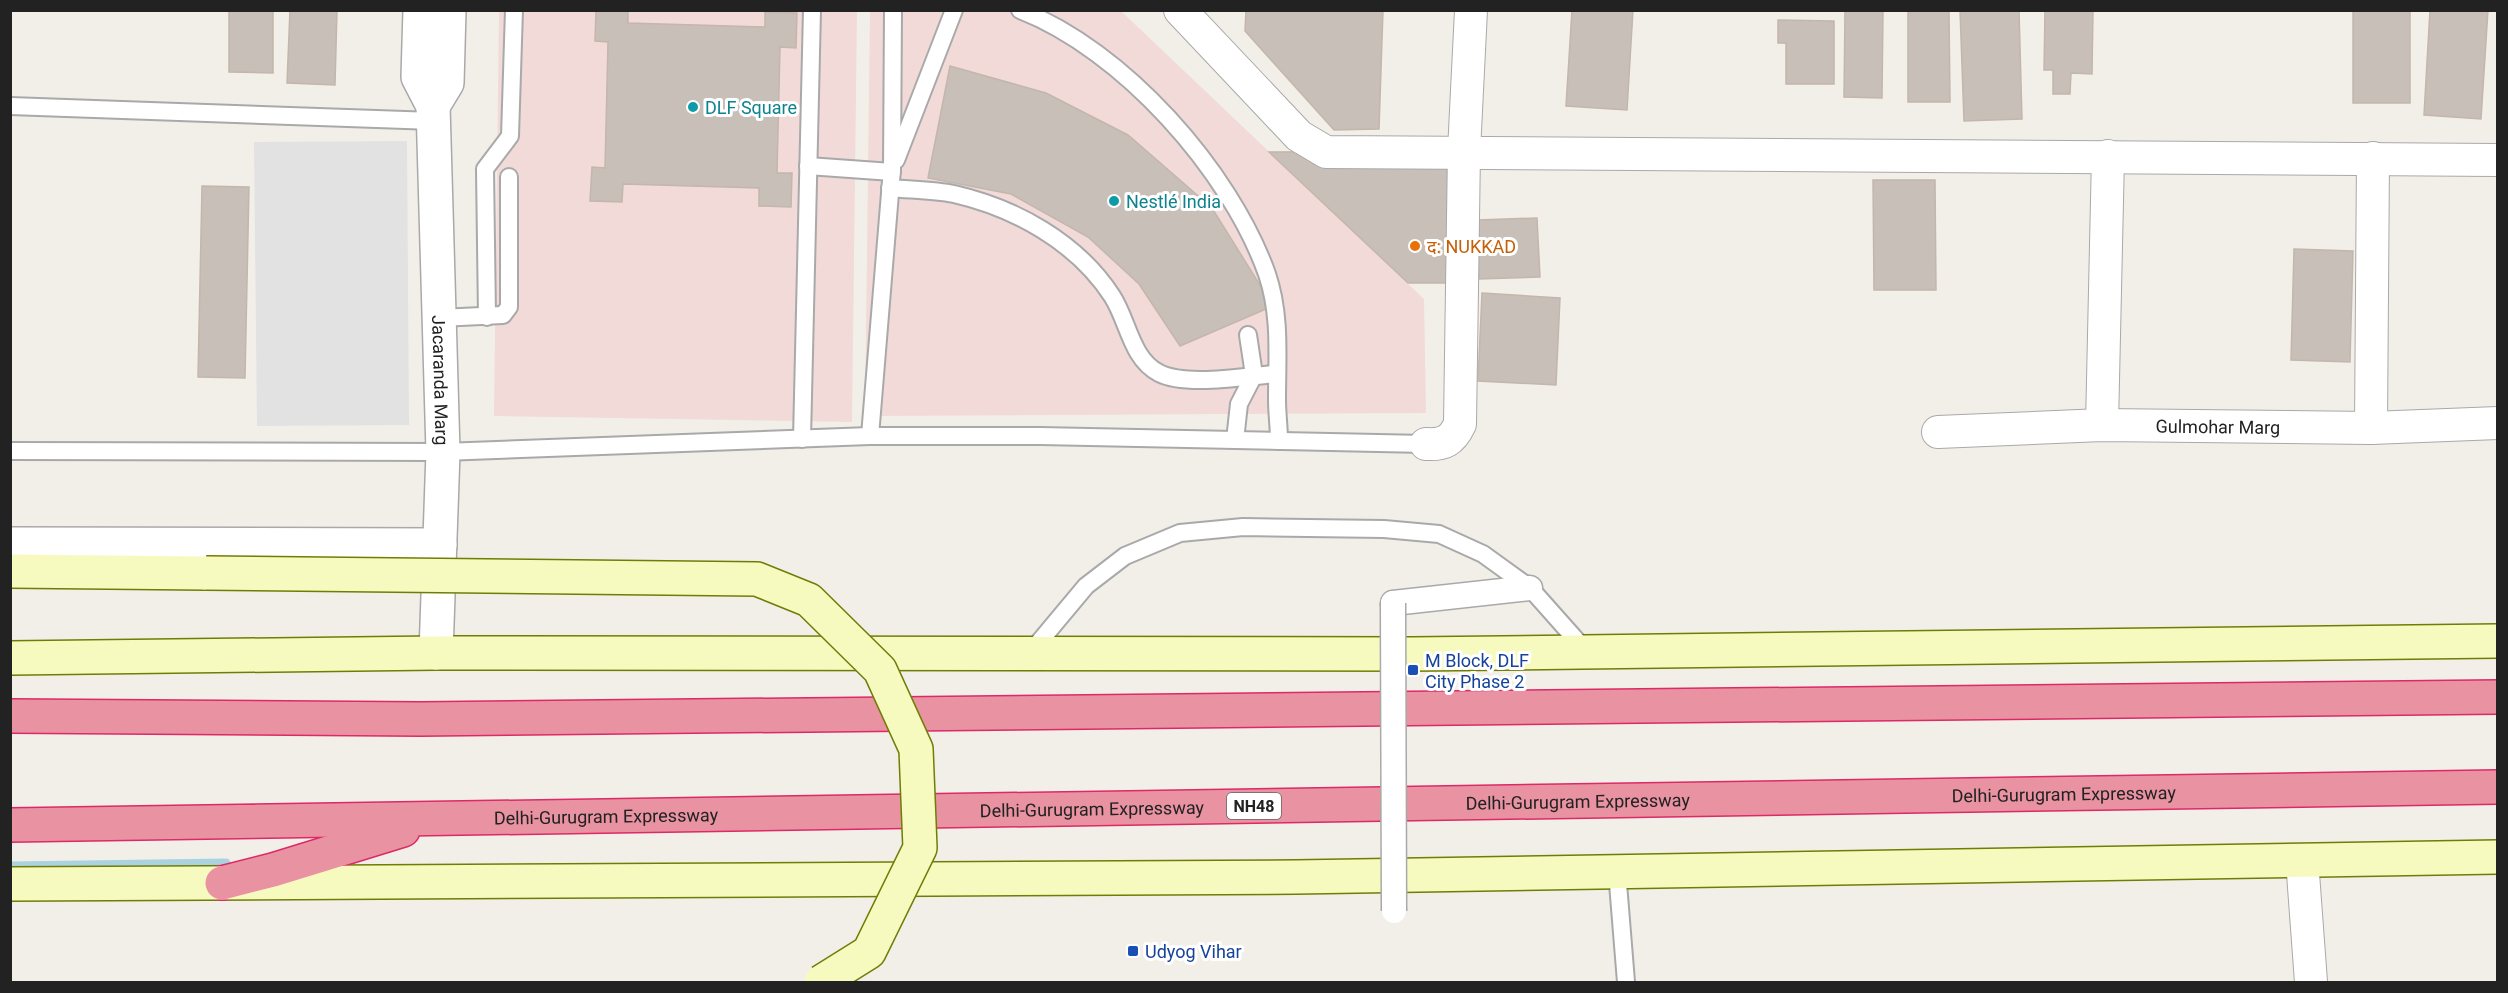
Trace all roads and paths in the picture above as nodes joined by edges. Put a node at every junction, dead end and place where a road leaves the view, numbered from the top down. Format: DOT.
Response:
graph roads {
  1 [pos="420,10"];
  2 [pos="449,10"];
  3 [pos="514,10"];
  4 [pos="812,10"];
  5 [pos="893,10"];
  6 [pos="954,10"];
  7 [pos="1020,10"];
  8 [pos="1180,10"];
  9 [pos="1471,10"];
  10 [pos="10,106"];
  11 [pos="433,113"];
  12 [pos="1464,151"];
  13 [pos="2108,156"];
  14 [pos="2373,158"];
  15 [pos="2498,160"];
  16 [pos="808,166"];
  17 [pos="891,176"];
  18 [pos="509,177"];
  19 [pos="487,317"];
  20 [pos="439,318"];
  21 [pos="1248,334"];
  22 [pos="1277,374"];
  23 [pos="1254,375"];
  24 [pos="2498,423"];
  25 [pos="2102,425"];
  26 [pos="2371,428"];
  27 [pos="1938,432"];
  28 [pos="870,436"];
  29 [pos="802,439"];
  30 [pos="1235,440"];
  31 [pos="1279,441"];
  32 [pos="1425,444"];
  33 [pos="10,451"];
  34 [pos="442,452"];
  35 [pos="10,544"];
  36 [pos="440,545"];
  37 [pos="10,571"];
  38 [pos="1530,588"];
  39 [pos="2498,641"];
  40 [pos="1587,652"];
  41 [pos="436,653"];
  42 [pos="1029,653"];
  43 [pos="10,658"];
  44 [pos="2498,697"];
  45 [pos="10,716"];
  46 [pos="2498,787"];
  47 [pos="436,819"];
  48 [pos="10,825"];
  49 [pos="2498,857"];
  50 [pos="2302,860"];
  51 [pos="1617,871"];
  52 [pos="222,882"];
  53 [pos="10,884"];
  54 [pos="1394,912"];
  55 [pos="820,982"];
  56 [pos="1626,982"];
  57 [pos="2311,982"];
  1 -- 11 [label="street, Jacaranda Marg"];
  2 -- 11 [label="street, Jacaranda Marg"];
  3 -- 19 [label="lane"];
  4 -- 16 [label="lane"];
  5 -- 17 [label="lane"];
  6 -- 17 [label="lane"];
  7 -- 22 [label="lane"];
  8 -- 12 [label="street"];
  9 -- 12 [label="street"];
  10 -- 11 [label="lane"];
  11 -- 20 [label="street, Jacaranda Marg"];
  12 -- 13 [label="street"];
  12 -- 32 [label="street"];
  13 -- 14 [label="street"];
  13 -- 25 [label="street"];
  14 -- 15 [label="street"];
  14 -- 26 [label="street"];
  16 -- 17 [label="lane"];
  16 -- 29 [label="lane"];
  17 -- 23 [label="lane"];
  17 -- 28 [label="lane"];
  18 -- 19 [label="lane"];
  19 -- 20 [label="lane"];
  20 -- 34 [label="street, Jacaranda Marg"];
  21 -- 23 [label="lane"];
  22 -- 23 [label="lane"];
  22 -- 31 [label="lane"];
  23 -- 30 [label="lane"];
  24 -- 26 [label="street, Gulmohar Marg"];
  25 -- 26 [label="street, Gulmohar Marg"];
  25 -- 27 [label="street, Gulmohar Marg"];
  28 -- 29 [label="lane"];
  28 -- 30 [label="lane"];
  29 -- 34 [label="lane"];
  30 -- 31 [label="lane"];
  31 -- 32 [label="lane"];
  33 -- 34 [label="lane"];
  34 -- 36 [label="street, Jacaranda Marg"];
  35 -- 36 [label="street"];
  36 -- 41 [label="street, Jacaranda Marg"];
  37 -- 55 [label="main road, bridge"];
  38 -- 40 [label="lane"];
  38 -- 42 [label="lane"];
  38 -- 54 [label="street, bridge"];
  39 -- 40 [label="main road"];
  40 -- 42 [label="main road"];
  41 -- 42 [label="main road"];
  41 -- 43 [label="main road"];
  44 -- 45 [label="highway"];
  46 -- 47 [label="highway, Delhi-Gurugram Expressway / NH48"];
  47 -- 48 [label="highway, Delhi-Gurugram Expressway / NH48"];
  47 -- 52 [label="highway"];
  49 -- 50 [label="main road"];
  50 -- 51 [label="main road"];
  50 -- 57 [label="street"];
  51 -- 52 [label="main road"];
  51 -- 56 [label="lane"];
  52 -- 53 [label="main road"];
}
